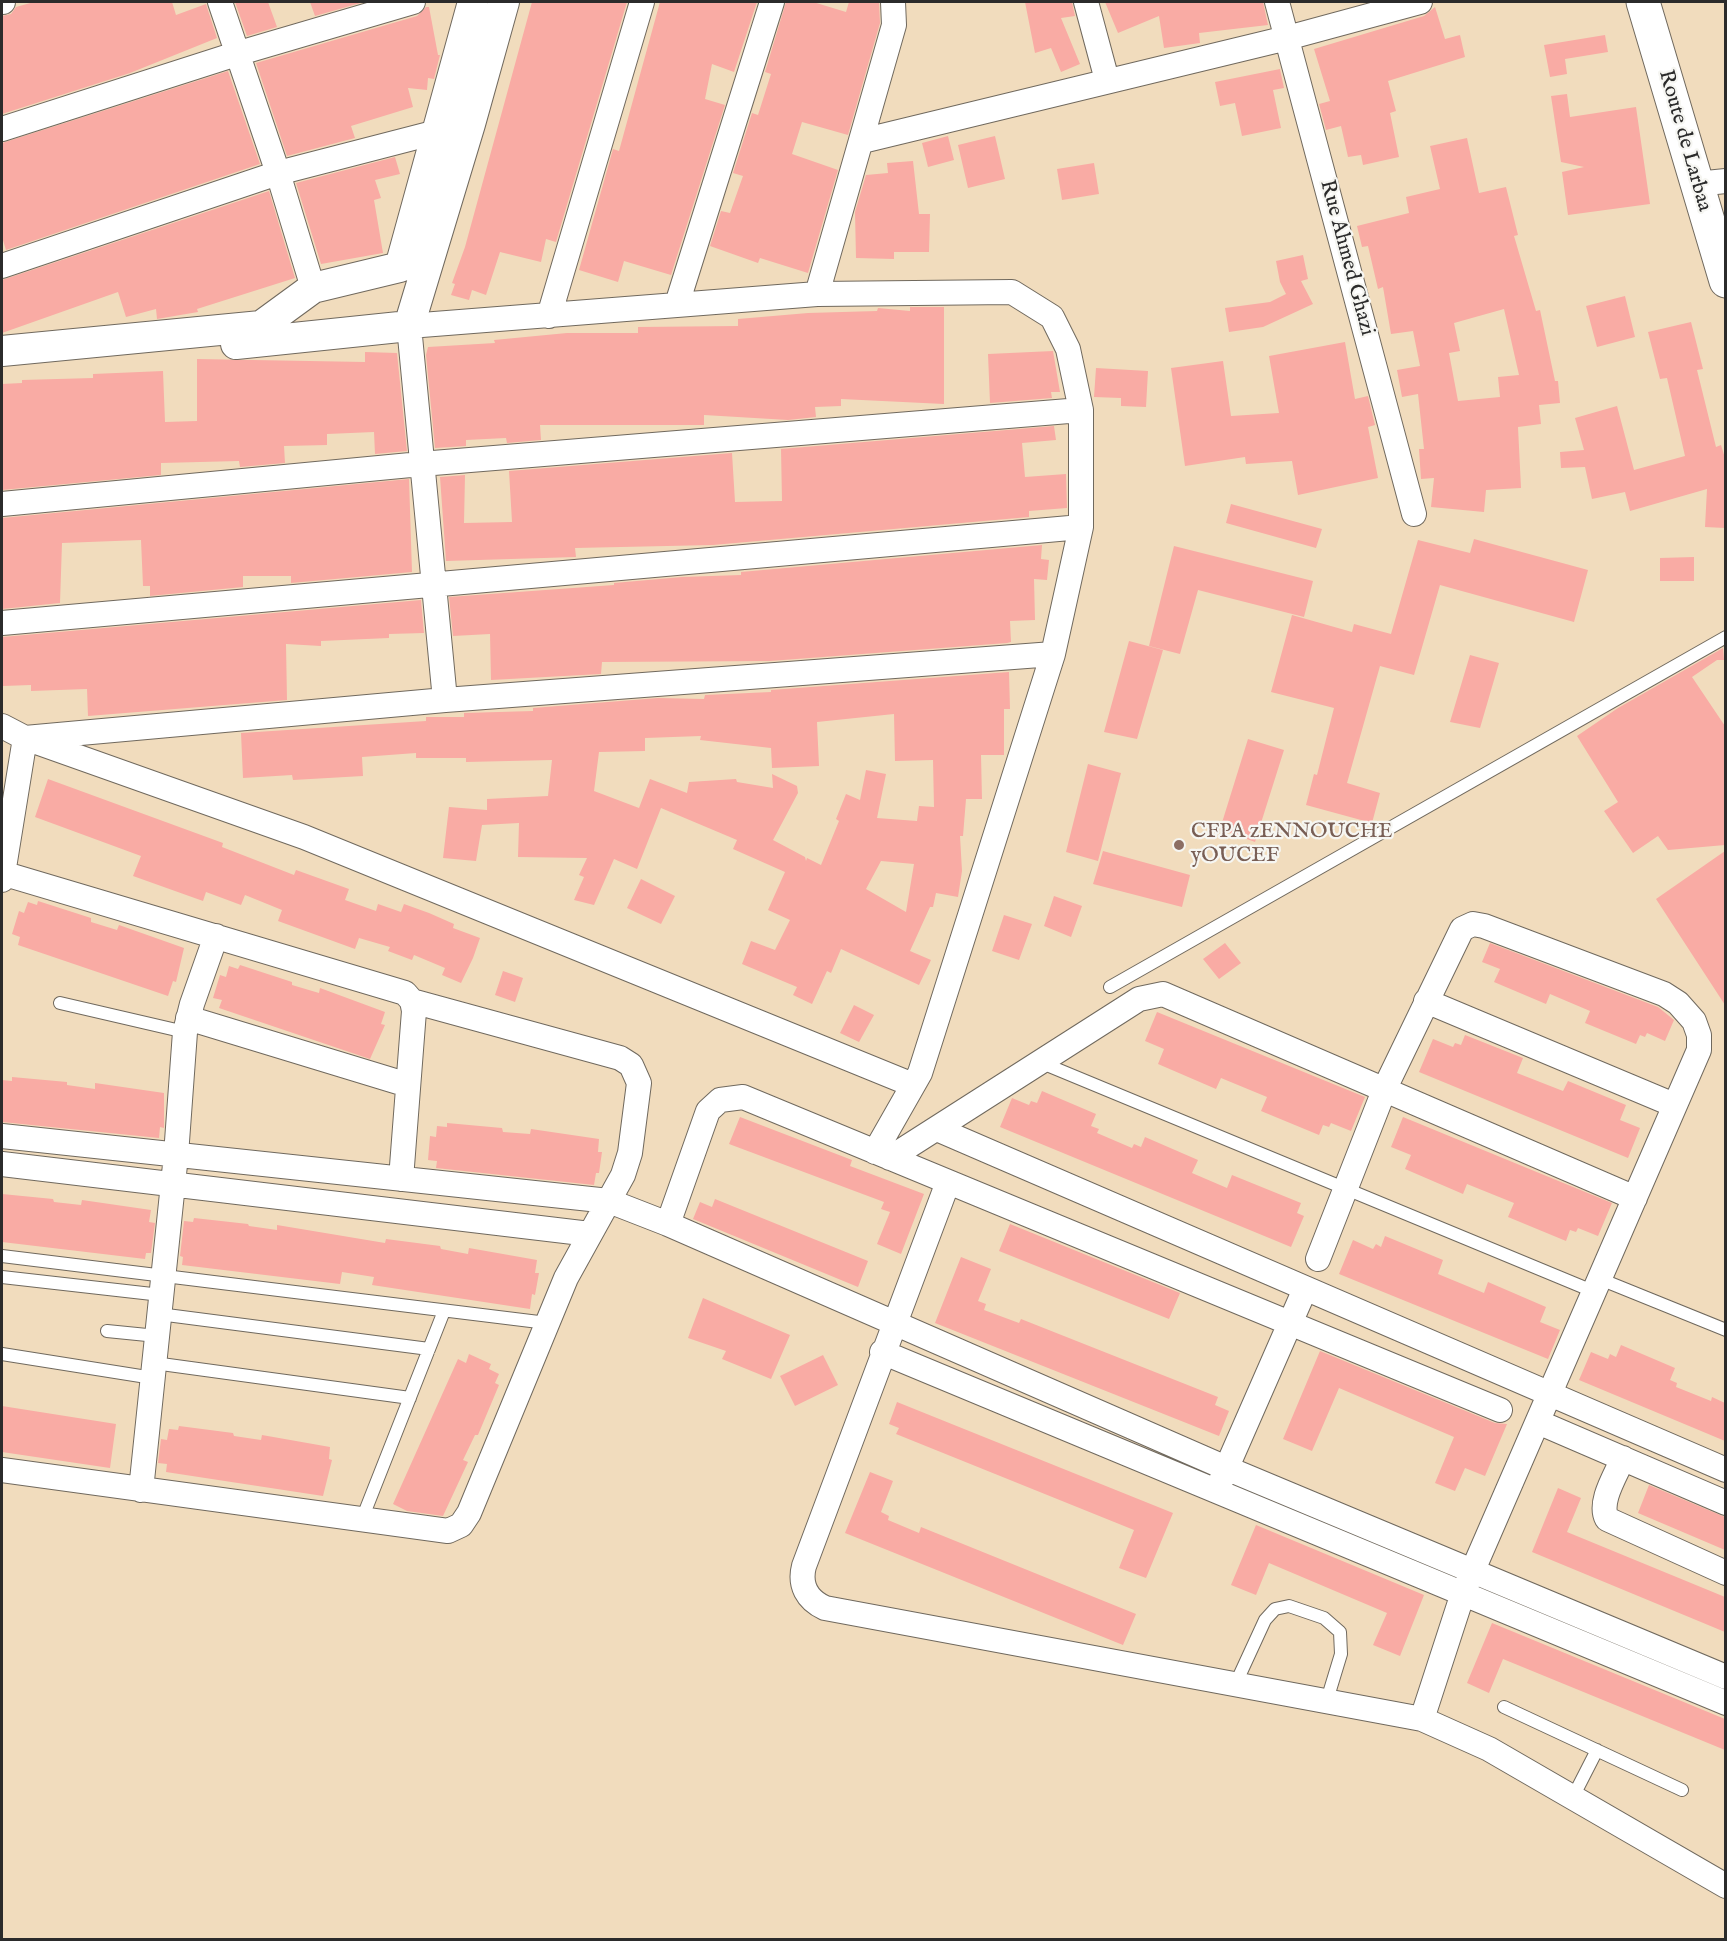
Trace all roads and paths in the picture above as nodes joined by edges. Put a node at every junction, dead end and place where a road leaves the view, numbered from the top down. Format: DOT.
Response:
graph roads {
  1 [pos="220,2"];
  2 [pos="413,2"];
  3 [pos="473,2"];
  4 [pos="504,2"];
  5 [pos="642,2"];
  6 [pos="772,2"];
  7 [pos="893,2"];
  8 [pos="1086,2"];
  9 [pos="1277,2"];
  10 [pos="1420,2"];
  11 [pos="1643,2"];
  12 [pos="1287,38"];
  13 [pos="236,54"];
  14 [pos="1107,80"];
  15 [pos="470,124"];
  16 [pos="2,129"];
  17 [pos="439,130"];
  18 [pos="862,141"];
  19 [pos="278,173"];
  20 [pos="1711,182"];
  21 [pos="2,266"];
  22 [pos="1725,281"];
  23 [pos="313,288"];
  24 [pos="817,294"];
  25 [pos="677,304"];
  26 [pos="549,315"];
  27 [pos="261,326"];
  28 [pos="409,326"];
  29 [pos="2,351"];
  30 [pos="2,368"];
  31 [pos="1081,410"];
  32 [pos="421,464"];
  33 [pos="2,504"];
  34 [pos="1414,514"];
  35 [pos="1081,527"];
  36 [pos="433,585"];
  37 [pos="2,623"];
  38 [pos="1725,637"];
  39 [pos="1053,654"];
  40 [pos="445,700"];
  41 [pos="2,726"];
  42 [pos="25,738"];
  43 [pos="3,865"];
  44 [pos="216,936"];
  45 [pos="1110,987"];
  46 [pos="412,1001"];
  47 [pos="1426,1001"];
  48 [pos="60,1003"];
  49 [pos="187,1025"];
  50 [pos="1042,1063"];
  51 [pos="408,1085"];
  52 [pos="913,1085"];
  53 [pos="1385,1088"];
  54 [pos="1674,1105"];
  55 [pos="937,1128"];
  56 [pos="2,1136"];
  57 [pos="176,1155"];
  58 [pos="882,1155"];
  59 [pos="2,1164"];
  60 [pos="401,1179"];
  61 [pos="948,1182"];
  62 [pos="173,1184"];
  63 [pos="1344,1188"];
  64 [pos="1635,1198"];
  65 [pos="609,1201"];
  66 [pos="668,1224"];
  67 [pos="590,1234"];
  68 [pos="2,1256"];
  69 [pos="1318,1259"];
  70 [pos="2,1277"];
  71 [pos="1597,1286"];
  72 [pos="1305,1289"];
  73 [pos="160,1305"];
  74 [pos="444,1311"];
  75 [pos="894,1322"];
  76 [pos="546,1323"];
  77 [pos="1288,1324"];
  78 [pos="107,1330"];
  79 [pos="1725,1330"];
  80 [pos="429,1349"];
  81 [pos="882,1352"];
  82 [pos="2,1354"];
  83 [pos="153,1370"];
  84 [pos="1551,1395"];
  85 [pos="410,1398"];
  86 [pos="1500,1410"];
  87 [pos="1538,1422"];
  88 [pos="1623,1458"];
  89 [pos="1226,1468"];
  90 [pos="2,1470"];
  91 [pos="1725,1470"];
  92 [pos="141,1490"];
  93 [pos="1216,1491"];
  94 [pos="1725,1503"];
  95 [pos="362,1519"];
  96 [pos="1725,1573"];
  97 [pos="1468,1583"];
  98 [pos="1725,1677"];
  99 [pos="1236,1683"];
  100 [pos="1327,1700"];
  101 [pos="1725,1703"];
  102 [pos="1504,1707"];
  103 [pos="1422,1719"];
  104 [pos="1597,1750"];
  105 [pos="1682,1790"];
  106 [pos="1573,1797"];
  107 [pos="1725,1886"];
  1 -- 13 [label="street"];
  2 -- 13 [label="street"];
  3 -- 17 [label="street"];
  4 -- 15 [label="street"];
  5 -- 26 [label="street"];
  6 -- 25 [label="street"];
  7 -- 18 [label="street"];
  8 -- 14 [label="street"];
  9 -- 12 [label="street, Rue Ahmed Ghazi"];
  10 -- 12 [label="street"];
  11 -- 20 [label="main road, Route de Larbaa"];
  12 -- 14 [label="street"];
  12 -- 34 [label="street, Rue Ahmed Ghazi"];
  13 -- 16 [label="street"];
  13 -- 19 [label="street"];
  14 -- 18 [label="street"];
  15 -- 17 [label="street"];
  15 -- 28 [label="street"];
  17 -- 19 [label="street"];
  17 -- 23 [label="street"];
  18 -- 24 [label="street"];
  19 -- 21 [label="street"];
  19 -- 23 [label="street"];
  20 -- 22 [label="main road, Route de Larbaa"];
  23 -- 27 [label="street"];
  24 -- 25 [label="street"];
  24 -- 31 [label="street"];
  25 -- 26 [label="street"];
  26 -- 28 [label="street"];
  27 -- 28 [label="street"];
  27 -- 29 [label="street"];
  28 -- 30 [label="street"];
  28 -- 32 [label="street"];
  31 -- 32 [label="street"];
  31 -- 35 [label="street"];
  32 -- 33 [label="street"];
  32 -- 36 [label="street"];
  35 -- 36 [label="street"];
  35 -- 39 [label="street"];
  36 -- 37 [label="street"];
  36 -- 40 [label="street"];
  38 -- 45 [label="lane"];
  39 -- 40 [label="street"];
  39 -- 52 [label="street"];
  40 -- 42 [label="street"];
  41 -- 42 [label="street"];
  42 -- 43 [label="street"];
  42 -- 52 [label="street"];
  43 -- 44 [label="street"];
  44 -- 46 [label="street"];
  44 -- 49 [label="street"];
  46 -- 51 [label="street"];
  46 -- 65 [label="street"];
  47 -- 53 [label="street"];
  47 -- 54 [label="street"];
  47 -- 54 [label="street"];
  48 -- 49 [label="lane"];
  49 -- 51 [label="street"];
  49 -- 57 [label="street"];
  50 -- 53 [label="street"];
  50 -- 55 [label="street"];
  50 -- 63 [label="lane"];
  51 -- 60 [label="street"];
  52 -- 58 [label="street"];
  53 -- 63 [label="street"];
  53 -- 64 [label="street"];
  54 -- 64 [label="street"];
  55 -- 58 [label="street"];
  55 -- 72 [label="street"];
  56 -- 57 [label="street"];
  57 -- 60 [label="street"];
  57 -- 62 [label="street"];
  58 -- 61 [label="street"];
  58 -- 66 [label="street"];
  59 -- 62 [label="street"];
  60 -- 65 [label="street"];
  61 -- 75 [label="street"];
  61 -- 77 [label="street"];
  62 -- 67 [label="street"];
  62 -- 73 [label="street"];
  63 -- 69 [label="street"];
  63 -- 71 [label="lane"];
  64 -- 71 [label="street"];
  65 -- 66 [label="street"];
  65 -- 67 [label="street"];
  66 -- 75 [label="street"];
  67 -- 76 [label="street"];
  68 -- 73 [label="lane"];
  70 -- 73 [label="lane"];
  71 -- 79 [label="lane"];
  71 -- 84 [label="street"];
  72 -- 77 [label="street"];
  72 -- 84 [label="street"];
  73 -- 74 [label="lane"];
  73 -- 78 [label="lane"];
  73 -- 80 [label="lane"];
  73 -- 83 [label="street"];
  74 -- 76 [label="lane"];
  74 -- 80 [label="lane"];
  75 -- 81 [label="street"];
  75 -- 89 [label="street"];
  76 -- 95 [label="street"];
  77 -- 86 [label="street"];
  77 -- 89 [label="street"];
  80 -- 85 [label="lane"];
  81 -- 93 [label="street"];
  81 -- 99 [label="street"];
  82 -- 83 [label="lane"];
  83 -- 85 [label="lane"];
  83 -- 92 [label="street"];
  84 -- 87 [label="street"];
  84 -- 91 [label="street"];
  85 -- 95 [label="lane"];
  87 -- 88 [label="street"];
  87 -- 97 [label="street"];
  88 -- 94 [label="street"];
  88 -- 96 [label="street"];
  89 -- 93 [label="street"];
  89 -- 97 [label="street"];
  90 -- 92 [label="street"];
  92 -- 95 [label="street"];
  93 -- 97 [label="street"];
  97 -- 98 [label="street"];
  97 -- 101 [label="street"];
  97 -- 103 [label="street"];
  99 -- 100 [label="street"];
  99 -- 100 [label="lane"];
  100 -- 103 [label="street"];
  102 -- 104 [label="lane"];
  103 -- 106 [label="street"];
  104 -- 105 [label="lane"];
  104 -- 106 [label="lane"];
  106 -- 107 [label="street"];
}
